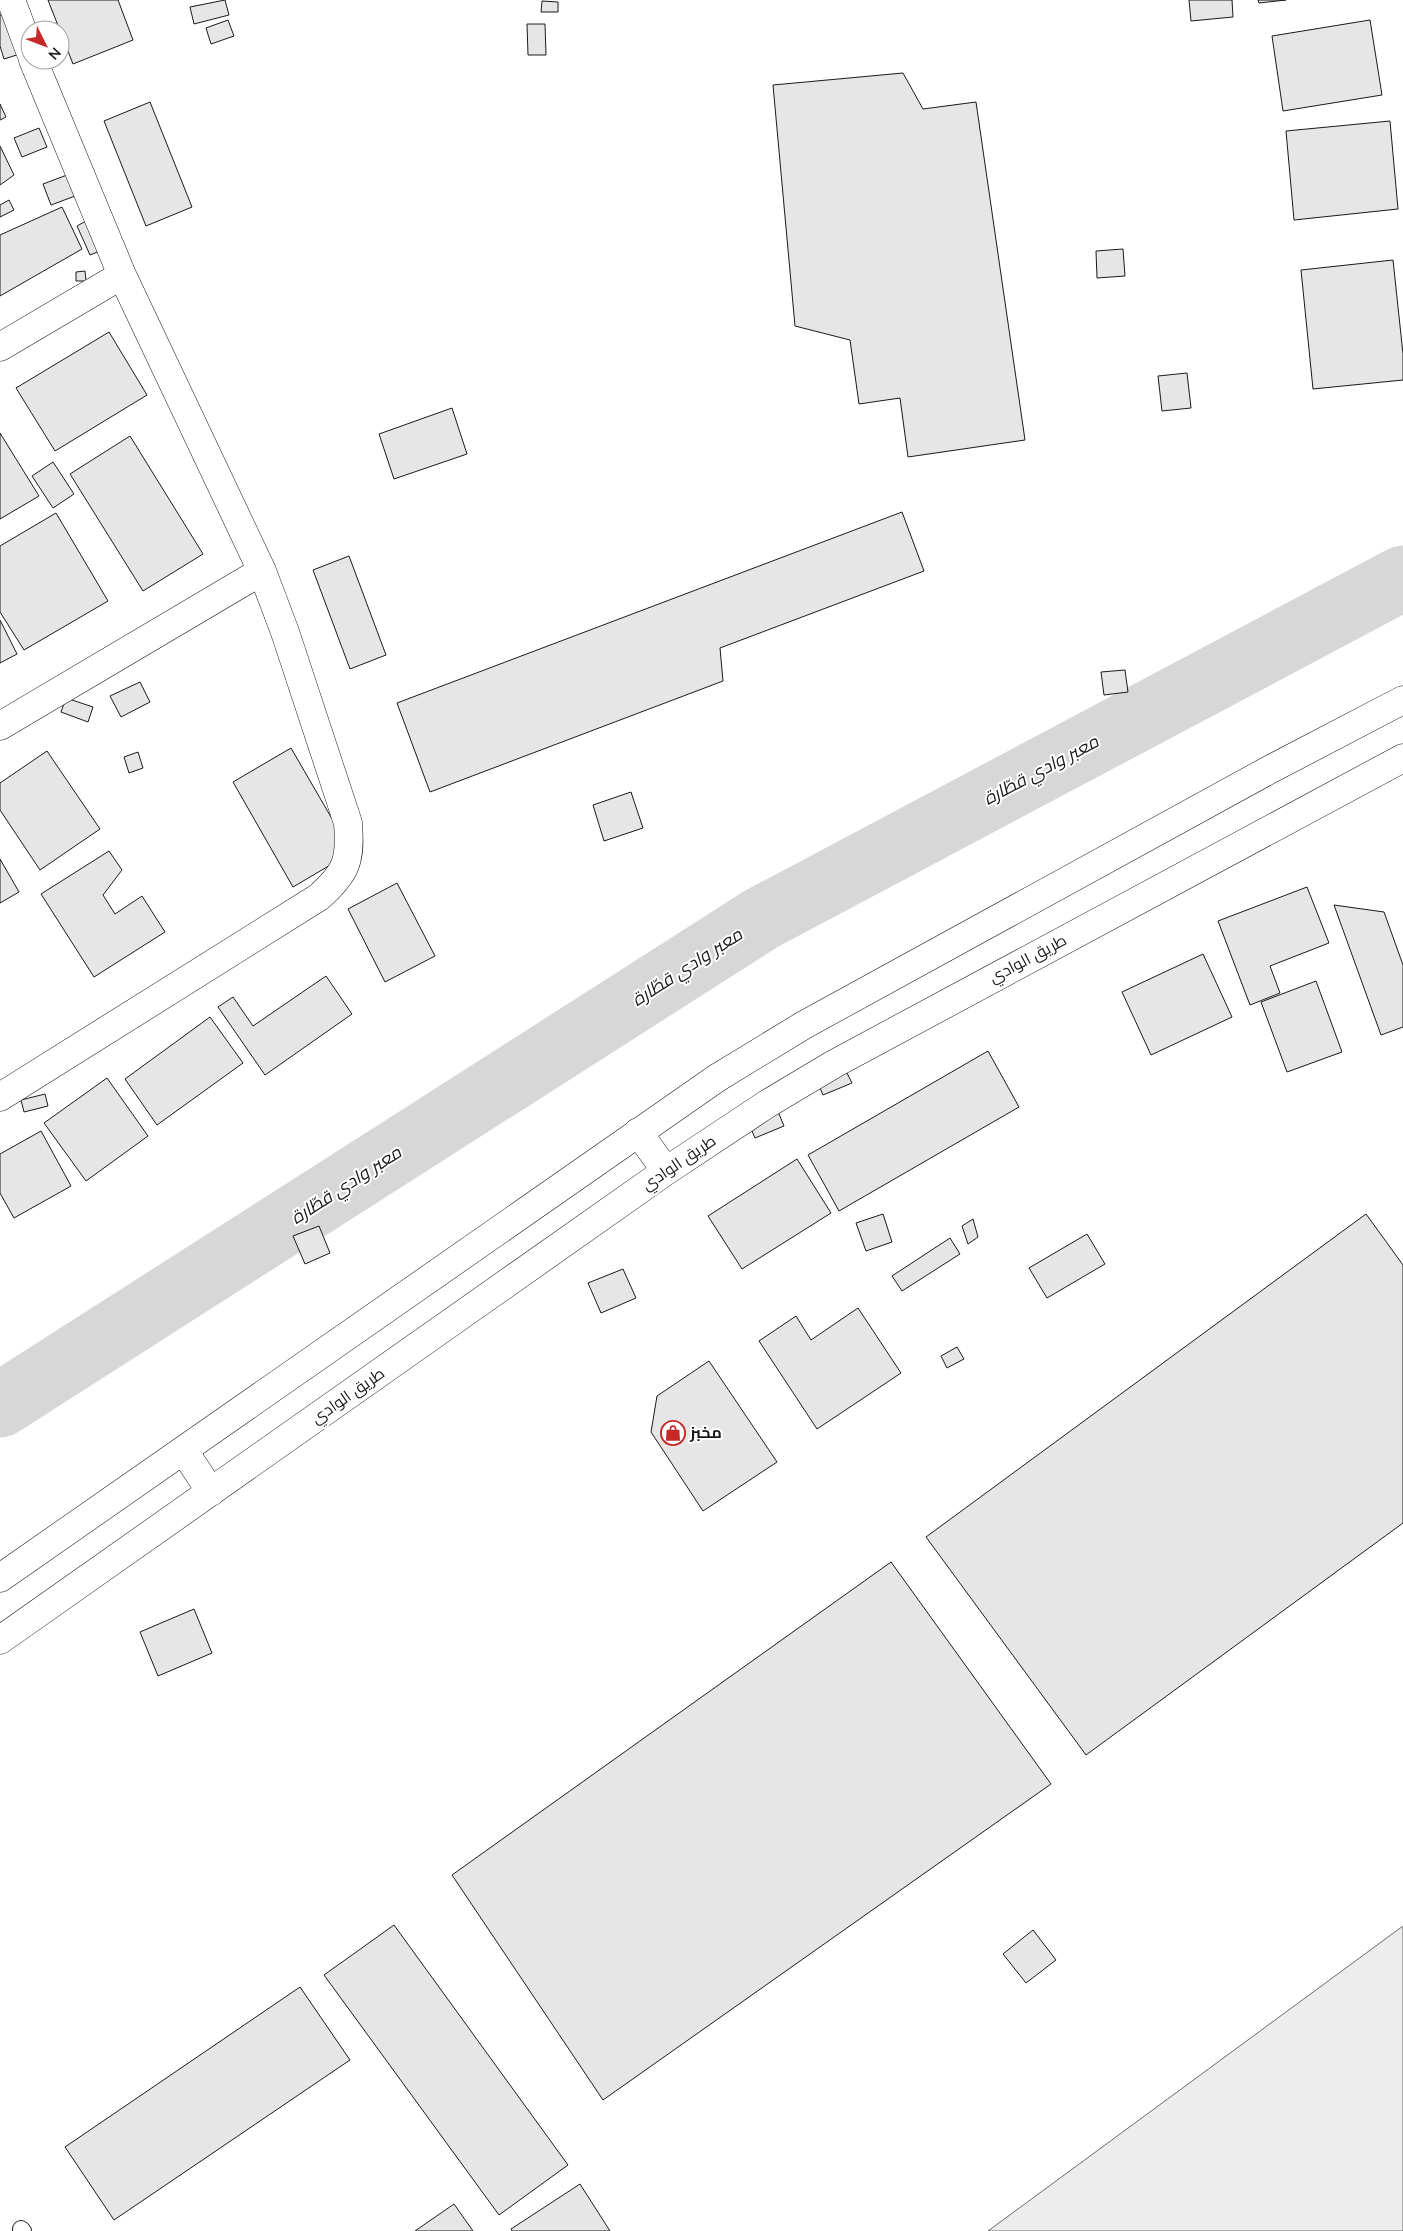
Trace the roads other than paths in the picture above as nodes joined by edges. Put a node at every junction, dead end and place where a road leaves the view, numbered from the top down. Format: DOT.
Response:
graph roads {
  1 [pos="11,0"];
  2 [pos="20,24"];
  3 [pos="38,70"];
  4 [pos="122,274"];
  5 [pos="0,347"];
  6 [pos="262,571"];
  7 [pos="1403,700"];
  8 [pos="0,726"];
  9 [pos="1403,758"];
  10 [pos="0,1097"];
  11 [pos="638,1132"];
  12 [pos="666,1171"];
  13 [pos="184,1451"];
  14 [pos="211,1492"];
  15 [pos="0,1578"];
  16 [pos="0,1640"];
  1 -- 2 [label="main road"];
  3 -- 4 [label="main road"];
  4 -- 5 [label="main road"];
  4 -- 6 [label="main road"];
  6 -- 8 [label="main road"];
  6 -- 10 [label="main road"];
  7 -- 11 [label="main road"];
  9 -- 12 [label="main road, طريق الوادي"];
  11 -- 12 [label="main road"];
  11 -- 13 [label="main road"];
  12 -- 14 [label="main road, طريق الوادي"];
  13 -- 14 [label="main road"];
  13 -- 15 [label="main road"];
  14 -- 16 [label="main road, طريق الوادي"];
}
